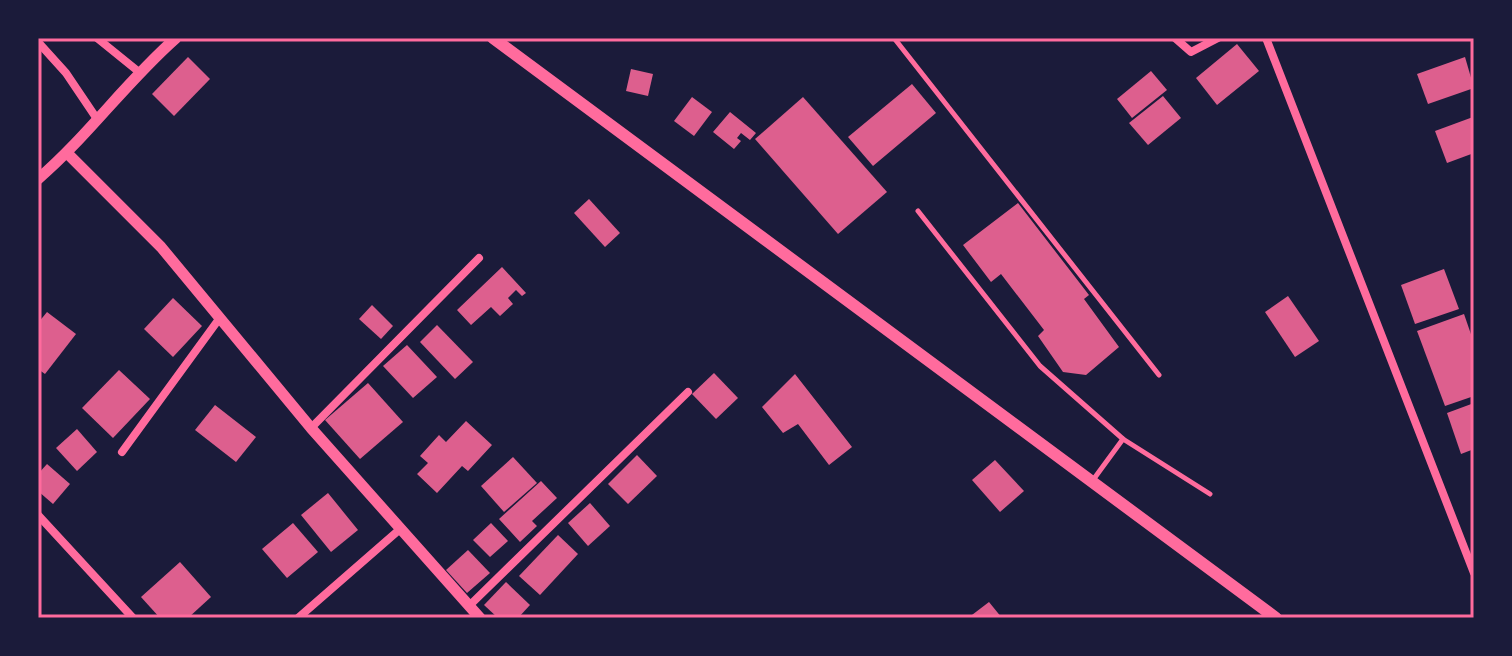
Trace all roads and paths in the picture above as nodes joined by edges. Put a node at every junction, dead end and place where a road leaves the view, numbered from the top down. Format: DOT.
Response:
graph roads {
  1 [pos="97,38"];
  2 [pos="176,38"];
  3 [pos="493,38"];
  4 [pos="894,38"];
  5 [pos="1175,38"];
  6 [pos="1218,38"];
  7 [pos="1266,38"];
  8 [pos="38,42"];
  9 [pos="139,72"];
  10 [pos="97,119"];
  11 [pos="68,154"];
  12 [pos="38,179"];
  13 [pos="918,211"];
  14 [pos="479,258"];
  15 [pos="219,319"];
  16 [pos="1159,375"];
  17 [pos="688,392"];
  18 [pos="311,428"];
  19 [pos="1123,439"];
  20 [pos="122,452"];
  21 [pos="1092,481"];
  22 [pos="1210,494"];
  23 [pos="38,515"];
  24 [pos="399,530"];
  25 [pos="1474,573"];
  26 [pos="469,606"];
  27 [pos="133,618"];
  28 [pos="298,618"];
  29 [pos="480,618"];
  30 [pos="1276,618"];
  1 -- 9 [label="street"];
  2 -- 9 [label="street"];
  3 -- 21 [label="main road"];
  4 -- 16 [label="lane"];
  5 -- 6 [label="street"];
  7 -- 25 [label="street"];
  8 -- 10 [label="street"];
  9 -- 10 [label="street"];
  10 -- 11 [label="street"];
  11 -- 12 [label="street"];
  11 -- 15 [label="street"];
  13 -- 19 [label="lane"];
  14 -- 18 [label="street"];
  15 -- 18 [label="street"];
  15 -- 20 [label="street"];
  17 -- 26 [label="street"];
  18 -- 24 [label="street"];
  19 -- 21 [label="lane"];
  19 -- 22 [label="lane"];
  21 -- 30 [label="main road"];
  23 -- 27 [label="street"];
  24 -- 26 [label="street"];
  24 -- 28 [label="street"];
  26 -- 29 [label="street"];
}
